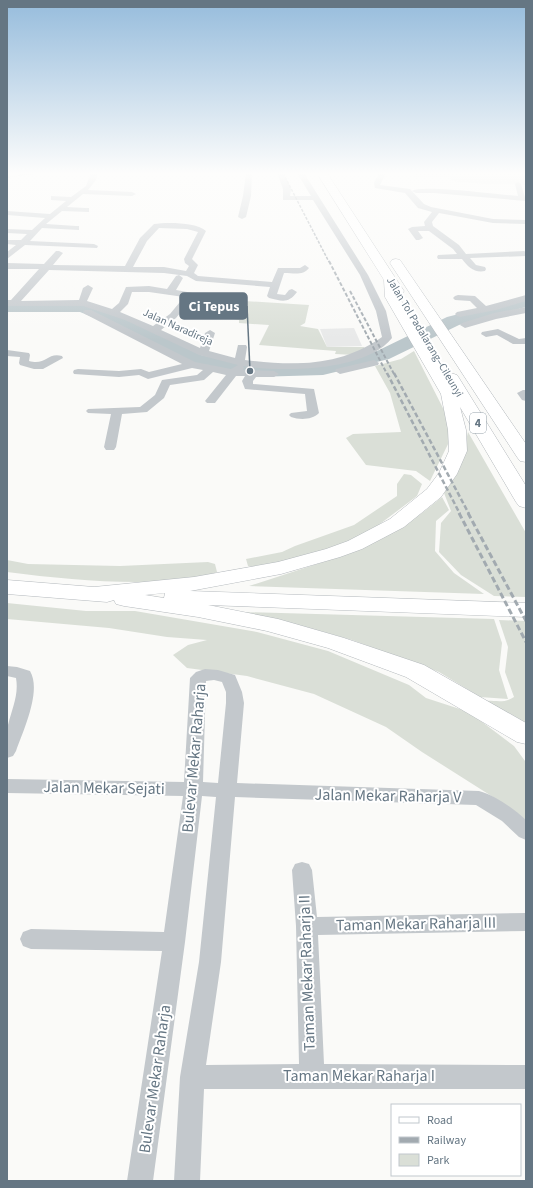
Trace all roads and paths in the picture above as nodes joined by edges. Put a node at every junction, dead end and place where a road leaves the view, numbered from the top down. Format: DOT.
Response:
graph roads {
  1 [pos="38,228"];
  2 [pos="155,228"];
  3 [pos="184,228"];
  4 [pos="335,228"];
  5 [pos="358,228"];
  6 [pos="423,228"];
  7 [pos="432,228"];
  8 [pos="7,231"];
  9 [pos="33,232"];
  10 [pos="419,238"];
  11 [pos="7,242"];
  12 [pos="24,242"];
  13 [pos="94,246"];
  14 [pos="59,253"];
  15 [pos="390,253"];
  16 [pos="524,254"];
  17 [pos="7,256"];
  18 [pos="463,256"];
  19 [pos="441,257"];
  20 [pos="7,266"];
  21 [pos="48,266"];
  22 [pos="305,268"];
  23 [pos="128,269"];
  24 [pos="482,269"];
  25 [pos="193,276"];
  26 [pos="179,278"];
  27 [pos="275,284"];
  28 [pos="88,288"];
  29 [pos="170,292"];
  30 [pos="292,292"];
  31 [pos="190,295"];
  32 [pos="458,298"];
  33 [pos="526,298"];
  34 [pos="82,303"];
  35 [pos="510,304"];
  36 [pos="9,306"];
  37 [pos="483,309"];
  38 [pos="523,311"];
  39 [pos="114,312"];
  40 [pos="460,314"];
  41 [pos="480,320"];
  42 [pos="465,325"];
  43 [pos="511,329"];
  44 [pos="153,331"];
  45 [pos="498,332"];
  46 [pos="210,333"];
  47 [pos="486,334"];
  48 [pos="526,341"];
  49 [pos="242,346"];
  50 [pos="426,346"];
  51 [pos="7,353"];
  52 [pos="203,353"];
  53 [pos="58,358"];
  54 [pos="374,364"];
  55 [pos="192,365"];
  56 [pos="238,368"];
  57 [pos="211,369"];
  58 [pos="78,372"];
  59 [pos="252,375"];
  60 [pos="211,401"];
  61 [pos="117,411"];
  62 [pos="295,415"];
  63 [pos="89,424"];
  64 [pos="110,447"];
  65 [pos="526,457"];
  66 [pos="526,502"];
  67 [pos="7,587"];
  68 [pos="93,594"];
  69 [pos="526,610"];
  70 [pos="7,670"];
  71 [pos="526,735"];
  72 [pos="7,751"];
  73 [pos="7,786"];
  74 [pos="193,789"];
  75 [pos="233,791"];
  76 [pos="526,832"];
  77 [pos="302,870"];
  78 [pos="526,922"];
  79 [pos="307,926"];
  80 [pos="31,940"];
  81 [pos="174,942"];
  82 [pos="312,1076"];
  83 [pos="192,1077"];
  84 [pos="526,1077"];
  85 [pos="140,1181"];
  86 [pos="187,1181"];
  1 -- 9 [label="street"];
  2 -- 23 [label="street"];
  3 -- 25 [label="street"];
  4 -- 56 [label="street, Jalan Naradireja"];
  5 -- 50 [label="highway, Jalan Tol Padalarang–Cileunyi"];
  6 -- 10 [label="street"];
  7 -- 18 [label="street"];
  8 -- 9 [label="street"];
  9 -- 12 [label="street"];
  11 -- 12 [label="street"];
  12 -- 13 [label="street"];
  12 -- 17 [label="street"];
  14 -- 21 [label="street"];
  15 -- 65 [label="highway, Jalan Tol Padalarang–Cileunyi / 4"];
  16 -- 18 [label="street"];
  18 -- 19 [label="street"];
  18 -- 24 [label="street"];
  20 -- 21 [label="street"];
  21 -- 23 [label="street"];
  21 -- 36 [label="street"];
  22 -- 27 [label="street"];
  23 -- 25 [label="street"];
  25 -- 27 [label="street"];
  25 -- 31 [label="street"];
  26 -- 29 [label="street"];
  27 -- 30 [label="street"];
  28 -- 34 [label="street"];
  29 -- 31 [label="street"];
  29 -- 39 [label="street"];
  31 -- 44 [label="street"];
  32 -- 37 [label="street"];
  33 -- 35 [label="street"];
  34 -- 36 [label="street, Jalan Naradireja"];
  34 -- 39 [label="street, Jalan Naradireja"];
  35 -- 37 [label="street"];
  35 -- 38 [label="street"];
  36 -- 55 [label="street"];
  37 -- 40 [label="street"];
  38 -- 41 [label="street"];
  39 -- 44 [label="street, Jalan Naradireja"];
  41 -- 42 [label="street"];
  41 -- 45 [label="street"];
  43 -- 45 [label="street"];
  44 -- 52 [label="street, Jalan Naradireja"];
  45 -- 47 [label="street"];
  45 -- 48 [label="street"];
  46 -- 52 [label="street"];
  49 -- 56 [label="street"];
  50 -- 66 [label="highway, Jalan Tol Padalarang–Cileunyi / 4"];
  50 -- 68 [label="highway"];
  51 -- 53 [label="street"];
  52 -- 56 [label="street, Jalan Naradireja"];
  54 -- 59 [label="street"];
  55 -- 57 [label="street"];
  55 -- 58 [label="street"];
  56 -- 57 [label="street"];
  56 -- 59 [label="street"];
  56 -- 60 [label="street"];
  57 -- 61 [label="street"];
  59 -- 62 [label="street"];
  61 -- 63 [label="street"];
  61 -- 64 [label="street"];
  67 -- 68 [label="highway"];
  68 -- 69 [label="highway"];
  68 -- 71 [label="highway"];
  70 -- 72 [label="street"];
  73 -- 74 [label="street, Jalan Mekar Sejati"];
  74 -- 75 [label="street, Jalan Mekar Sejati"];
  74 -- 75 [label="street, Bulevar Mekar Raharja"];
  74 -- 81 [label="street, Bulevar Mekar Raharja"];
  75 -- 76 [label="street, Jalan Mekar Raharja V"];
  75 -- 83 [label="street, Bulevar Mekar Raharja"];
  77 -- 79 [label="street, Taman Mekar Raharja II"];
  78 -- 79 [label="street, Taman Mekar Raharja III"];
  79 -- 82 [label="street, Taman Mekar Raharja II"];
  80 -- 81 [label="street"];
  81 -- 85 [label="street, Bulevar Mekar Raharja"];
  82 -- 83 [label="street, Taman Mekar Raharja I"];
  82 -- 84 [label="street, Taman Mekar Raharja I"];
  83 -- 86 [label="street, Bulevar Mekar Raharja"];
}
